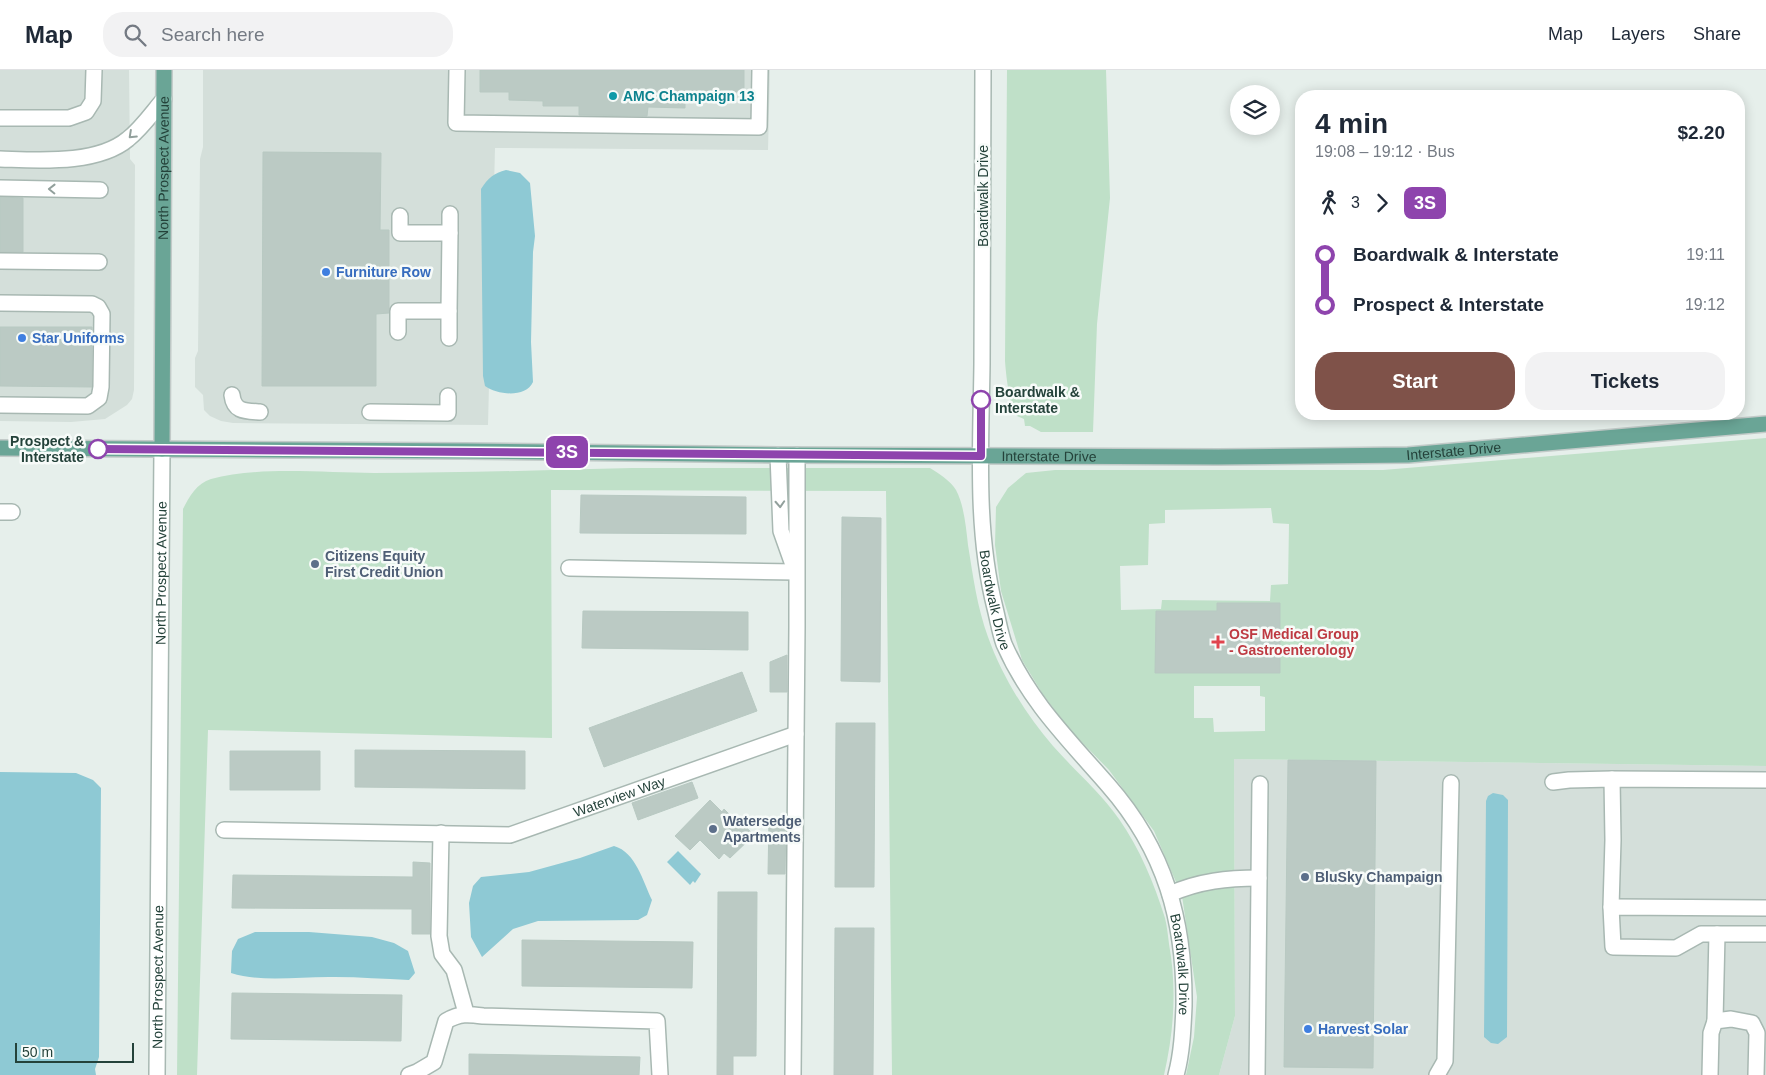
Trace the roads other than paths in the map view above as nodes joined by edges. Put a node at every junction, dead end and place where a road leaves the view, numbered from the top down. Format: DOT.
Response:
graph roads {
  1 [pos="94,70"];
  2 [pos="164,70"];
  3 [pos="457,70"];
  4 [pos="760,70"];
  5 [pos="983,70"];
  6 [pos="164,99"];
  7 [pos="0,118"];
  8 [pos="0,159"];
  9 [pos="0,188"];
  10 [pos="100,190"];
  11 [pos="450,214"];
  12 [pos="400,216"];
  13 [pos="450,233"];
  14 [pos="0,262"];
  15 [pos="99,262"];
  16 [pos="0,303"];
  17 [pos="449,311"];
  18 [pos="398,332"];
  19 [pos="449,338"];
  20 [pos="232,395"];
  21 [pos="448,396"];
  22 [pos="0,405"];
  23 [pos="260,412"];
  24 [pos="370,412"];
  25 [pos="1766,424"];
  26 [pos="0,448"];
  27 [pos="162,449"];
  28 [pos="778,455"];
  29 [pos="797,455"];
  30 [pos="981,456"];
  31 [pos="569,568"];
  32 [pos="796,572"];
  33 [pos="796,734"];
  34 [pos="1612,779"];
  35 [pos="1766,780"];
  36 [pos="1553,782"];
  37 [pos="1451,783"];
  38 [pos="1260,784"];
  39 [pos="224,830"];
  40 [pos="441,833"];
  41 [pos="1259,878"];
  42 [pos="1170,894"];
  43 [pos="1611,907"];
  44 [pos="1766,908"];
  45 [pos="1716,934"];
  46 [pos="1766,934"];
  47 [pos="466,1013"];
  48 [pos="1715,1021"];
  49 [pos="157,1075"];
  50 [pos="409,1075"];
  51 [pos="660,1075"];
  52 [pos="793,1075"];
  53 [pos="1176,1075"];
  54 [pos="1257,1075"];
  55 [pos="1437,1075"];
  56 [pos="1710,1075"];
  57 [pos="1756,1075"];
  1 -- 7 [label="street"];
  2 -- 6 [label="main road, North Prospect Avenue"];
  3 -- 4 [label="street"];
  5 -- 30 [label="street, Boardwalk Drive"];
  6 -- 8 [label="street, one-way"];
  6 -- 27 [label="main road, North Prospect Avenue"];
  10 -- 9 [label="street, one-way"];
  11 -- 13 [label="street"];
  12 -- 13 [label="street"];
  13 -- 17 [label="street"];
  14 -- 15 [label="street"];
  16 -- 22 [label="street"];
  17 -- 18 [label="street"];
  17 -- 19 [label="street"];
  20 -- 23 [label="street"];
  21 -- 24 [label="street"];
  25 -- 30 [label="main road, Interstate Drive"];
  26 -- 27 [label="main road, Interstate Drive"];
  27 -- 28 [label="main road, Interstate Drive"];
  27 -- 49 [label="street, North Prospect Avenue"];
  28 -- 29 [label="main road, Interstate Drive"];
  28 -- 32 [label="street, one-way"];
  29 -- 30 [label="main road, Interstate Drive"];
  29 -- 32 [label="street"];
  30 -- 42 [label="street, Boardwalk Drive"];
  31 -- 32 [label="street"];
  32 -- 33 [label="street"];
  33 -- 40 [label="street, Waterview Way"];
  33 -- 52 [label="street"];
  34 -- 35 [label="street"];
  34 -- 36 [label="street"];
  34 -- 43 [label="street"];
  37 -- 55 [label="street"];
  38 -- 41 [label="street"];
  39 -- 40 [label="street, Waterview Way"];
  40 -- 47 [label="street"];
  41 -- 42 [label="street"];
  41 -- 54 [label="street"];
  42 -- 53 [label="street, Boardwalk Drive"];
  43 -- 44 [label="street"];
  43 -- 45 [label="street"];
  45 -- 46 [label="street"];
  45 -- 48 [label="street"];
  47 -- 50 [label="street"];
  47 -- 51 [label="street"];
  48 -- 56 [label="street"];
  48 -- 57 [label="street"];
}
